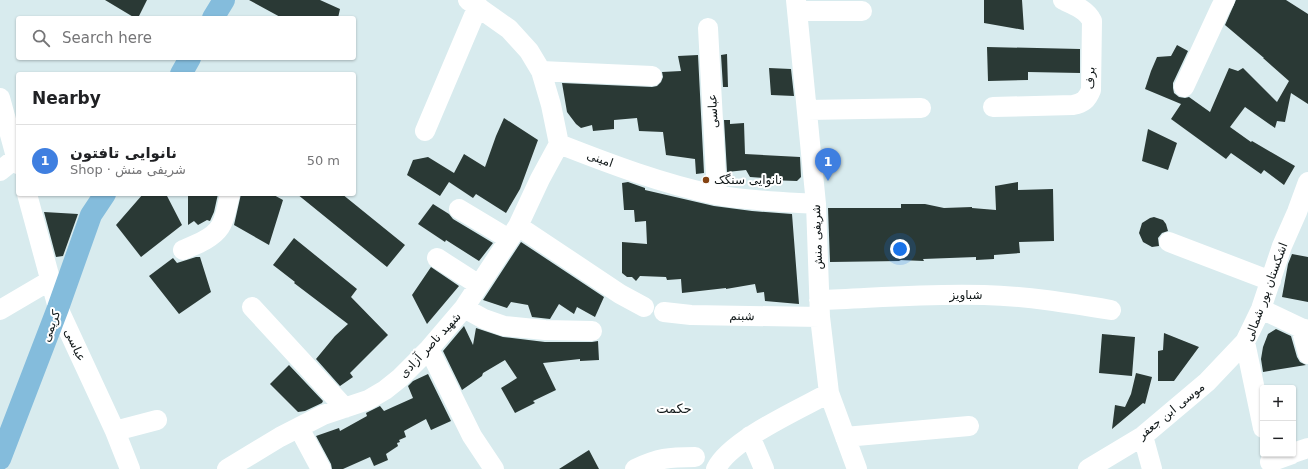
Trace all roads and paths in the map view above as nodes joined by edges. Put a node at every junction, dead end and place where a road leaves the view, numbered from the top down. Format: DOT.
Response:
graph roads {
  1 [pos="224,0"];
  2 [pos="1064,0"];
  3 [pos="1225,0"];
  4 [pos="473,3"];
  5 [pos="796,6"];
  6 [pos="862,11"];
  7 [pos="214,16"];
  8 [pos="708,28"];
  9 [pos="189,60"];
  10 [pos="541,70"];
  11 [pos="182,72"];
  12 [pos="652,76"];
  13 [pos="1184,87"];
  14 [pos="0,98"];
  15 [pos="993,107"];
  16 [pos="921,108"];
  17 [pos="806,110"];
  18 [pos="425,131"];
  19 [pos="560,144"];
  20 [pos="16,157"];
  21 [pos="16,162"];
  22 [pos="0,171"];
  23 [pos="1308,182"];
  24 [pos="717,195"];
  25 [pos="27,196"];
  26 [pos="104,196"];
  27 [pos="230,196"];
  28 [pos="816,204"];
  29 [pos="459,209"];
  30 [pos="514,233"];
  31 [pos="1169,242"];
  32 [pos="182,250"];
  33 [pos="437,258"];
  34 [pos="51,280"];
  35 [pos="1271,281"];
  36 [pos="479,285"];
  37 [pos="252,307"];
  38 [pos="644,307"];
  39 [pos="58,308"];
  40 [pos="464,308"];
  41 [pos="820,308"];
  42 [pos="1261,309"];
  43 [pos="0,310"];
  44 [pos="1111,310"];
  45 [pos="664,312"];
  46 [pos="1305,329"];
  47 [pos="592,331"];
  48 [pos="1245,342"];
  49 [pos="429,349"];
  50 [pos="1308,354"];
  51 [pos="829,394"];
  52 [pos="345,408"];
  53 [pos="156,420"];
  54 [pos="1262,421"];
  55 [pos="968,426"];
  56 [pos="299,428"];
  57 [pos="115,430"];
  58 [pos="750,436"];
  59 [pos="1143,436"];
  60 [pos="844,437"];
  61 [pos="1308,448"];
  62 [pos="1296,452"];
  63 [pos="694,457"];
  64 [pos="1284,457"];
  65 [pos="0,459"];
  66 [pos="1270,462"];
  67 [pos="130,469"];
  68 [pos="227,469"];
  69 [pos="321,469"];
  70 [pos="494,469"];
  71 [pos="635,469"];
  72 [pos="716,469"];
  73 [pos="764,469"];
  74 [pos="857,469"];
  75 [pos="1088,469"];
  76 [pos="1152,469"];
  1 -- 7 [label="main road"];
  2 -- 15 [label="street, برف"];
  3 -- 13 [label="street"];
  4 -- 10 [label="street"];
  4 -- 18 [label="street"];
  5 -- 6 [label="street"];
  5 -- 17 [label="street, شریفی منش"];
  8 -- 24 [label="street, عباسی"];
  9 -- 11 [label="main road"];
  10 -- 12 [label="street"];
  10 -- 19 [label="street"];
  14 -- 20 [label="street"];
  16 -- 17 [label="street"];
  17 -- 28 [label="street, شریفی منش"];
  19 -- 24 [label="street, امینی"];
  19 -- 30 [label="street, شهید ناصر آزادی"];
  21 -- 22 [label="street"];
  23 -- 35 [label="street, اشکستان پور شمالی"];
  24 -- 28 [label="street, امینی"];
  25 -- 34 [label="street, عباسی"];
  26 -- 39 [label="main road, کریمی"];
  27 -- 32 [label="street"];
  28 -- 41 [label="street, شریفی منش"];
  29 -- 30 [label="street"];
  30 -- 36 [label="street, شهید ناصر آزادی"];
  30 -- 38 [label="street"];
  31 -- 35 [label="street"];
  33 -- 36 [label="street"];
  34 -- 39 [label="street, عباسی"];
  34 -- 43 [label="street"];
  35 -- 42 [label="street, اشکستان پور شمالی"];
  36 -- 40 [label="street, شهید ناصر آزادی"];
  37 -- 52 [label="street"];
  39 -- 57 [label="street, عباسی"];
  39 -- 65 [label="main road, کریمی"];
  40 -- 47 [label="street"];
  40 -- 49 [label="street, شهید ناصر آزادی"];
  41 -- 44 [label="street, شباویز"];
  41 -- 45 [label="street, شبنم"];
  41 -- 51 [label="street, شریفی منش"];
  42 -- 46 [label="street"];
  42 -- 48 [label="street, اشکستان پور شمالی"];
  46 -- 50 [label="street"];
  48 -- 54 [label="street, اشکستان پور شمالی"];
  48 -- 59 [label="street, موسی ابن جعفر"];
  49 -- 52 [label="street, شهید ناصر آزادی"];
  49 -- 70 [label="street"];
  51 -- 58 [label="street"];
  51 -- 60 [label="street, شریفی منش"];
  52 -- 56 [label="street, شهید ناصر آزادی"];
  53 -- 57 [label="street"];
  55 -- 60 [label="street"];
  56 -- 68 [label="street, شهید ناصر آزادی"];
  56 -- 69 [label="street"];
  57 -- 67 [label="street, عباسی"];
  58 -- 72 [label="street"];
  58 -- 73 [label="street"];
  59 -- 75 [label="street, موسی ابن جعفر"];
  59 -- 76 [label="street"];
  60 -- 74 [label="street, شریفی منش"];
  61 -- 62 [label="street"];
  63 -- 71 [label="street"];
  64 -- 66 [label="street"];
}
